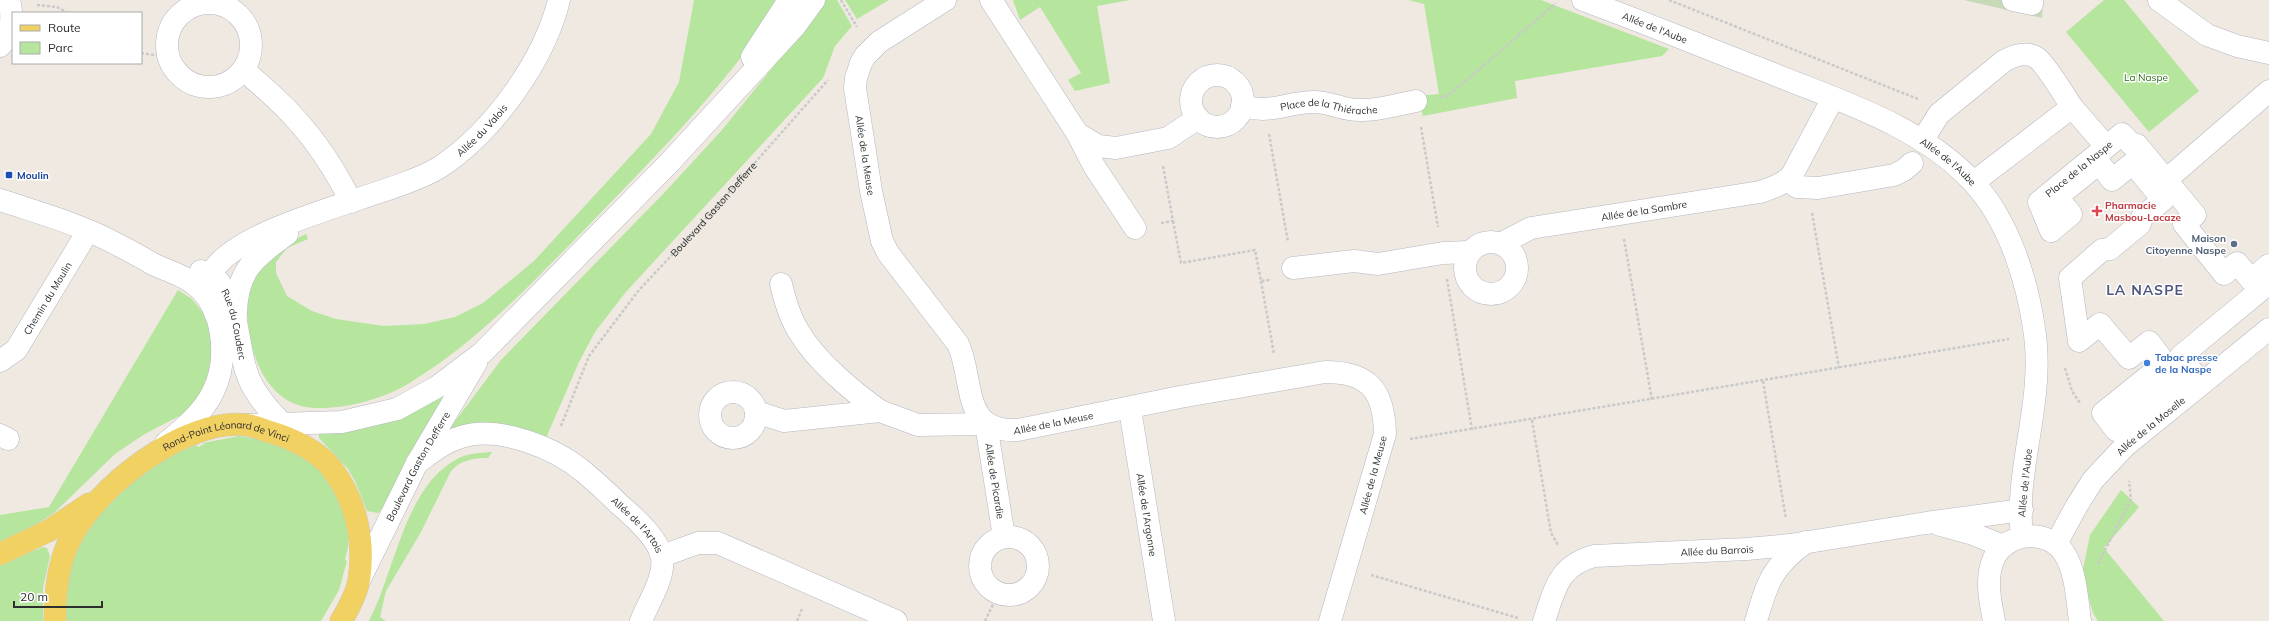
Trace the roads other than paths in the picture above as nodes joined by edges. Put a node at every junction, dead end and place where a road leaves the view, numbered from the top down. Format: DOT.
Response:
graph roads {
  1 [pos="9,0"];
  2 [pos="560,0"];
  3 [pos="790,0"];
  4 [pos="814,0"];
  5 [pos="945,0"];
  6 [pos="991,0"];
  7 [pos="1583,0"];
  8 [pos="2013,0"];
  9 [pos="2032,0"];
  10 [pos="2159,0"];
  11 [pos="204,2"];
  12 [pos="0,46"];
  13 [pos="2269,53"];
  14 [pos="244,70"];
  15 [pos="2269,91"];
  16 [pos="1833,98"];
  17 [pos="1416,101"];
  18 [pos="720,106"];
  19 [pos="1242,106"];
  20 [pos="2072,106"];
  21 [pos="1198,118"];
  22 [pos="1077,132"];
  23 [pos="1922,141"];
  24 [pos="2104,144"];
  25 [pos="1912,163"];
  26 [pos="1788,180"];
  27 [pos="2166,180"];
  28 [pos="1974,182"];
  29 [pos="0,200"];
  30 [pos="351,202"];
  31 [pos="312,216"];
  32 [pos="1135,228"];
  33 [pos="88,230"];
  34 [pos="1502,243"];
  35 [pos="124,247"];
  36 [pos="1469,252"];
  37 [pos="2269,265"];
  38 [pos="1293,268"];
  39 [pos="210,276"];
  40 [pos="2269,283"];
  41 [pos="782,284"];
  42 [pos="215,313"];
  43 [pos="236,321"];
  44 [pos="2269,328"];
  45 [pos="482,354"];
  46 [pos="0,361"];
  47 [pos="1130,409"];
  48 [pos="880,411"];
  49 [pos="756,412"];
  50 [pos="281,423"];
  51 [pos="986,424"];
  52 [pos="248,425"];
  53 [pos="307,448"];
  54 [pos="158,451"];
  55 [pos="417,463"];
  56 [pos="106,492"];
  57 [pos="2022,510"];
  58 [pos="1926,522"];
  59 [pos="2022,536"];
  60 [pos="1004,537"];
  61 [pos="1799,543"];
  62 [pos="2056,544"];
  63 [pos="2003,546"];
  64 [pos="0,554"];
  65 [pos="662,556"];
  66 [pos="359,582"];
  67 [pos="890,620"];
  68 [pos="55,621"];
  69 [pos="341,621"];
  70 [pos="641,621"];
  71 [pos="1164,621"];
  72 [pos="1330,621"];
  73 [pos="1544,621"];
  74 [pos="1756,621"];
  75 [pos="1994,621"];
  76 [pos="2080,621"];
  1 -- 12 [label="street"];
  2 -- 30 [label="street, Allée du Valois"];
  3 -- 18 [label="street, Boulevard Gaston Defferre"];
  4 -- 18 [label="street, Boulevard Gaston Defferre"];
  5 -- 51 [label="street, Allée de la Meuse"];
  6 -- 22 [label="street"];
  7 -- 16 [label="street, Allée de l'Aube"];
  8 -- 9 [label="street"];
  10 -- 13 [label="street"];
  11 -- 14 [label="street"];
  11 -- 14 [label="street"];
  14 -- 30 [label="street"];
  15 -- 27 [label="street"];
  16 -- 23 [label="street, Allée de l'Aube"];
  16 -- 26 [label="street"];
  17 -- 19 [label="street, Place de la Thiérache"];
  18 -- 45 [label="street, Boulevard Gaston Defferre"];
  19 -- 21 [label="street"];
  19 -- 21 [label="street"];
  20 -- 23 [label="street"];
  20 -- 24 [label="street"];
  20 -- 28 [label="street"];
  21 -- 22 [label="street"];
  22 -- 32 [label="street"];
  23 -- 28 [label="street, Allée de l'Aube"];
  25 -- 26 [label="street"];
  26 -- 34 [label="street, Allée de la Sambre"];
  27 -- 37 [label="street, Place de la Naspe"];
  27 -- 40 [label="street, Place de la Naspe"];
  28 -- 57 [label="street, Allée de l'Aube"];
  29 -- 33 [label="street, Rue du Couderc"];
  30 -- 31 [label="street, Allée du Valois"];
  31 -- 39 [label="street, Allée du Valois"];
  31 -- 43 [label="street, Allée du Valois"];
  33 -- 35 [label="street, Rue du Couderc"];
  33 -- 46 [label="street, Chemin du Moulin"];
  34 -- 36 [label="street, Allée de la Sambre"];
  34 -- 36 [label="street"];
  35 -- 39 [label="street, Rue du Couderc"];
  35 -- 42 [label="street, Rue du Couderc"];
  36 -- 38 [label="street, Allée de la Sambre"];
  39 -- 42 [label="street"];
  39 -- 43 [label="street, Rue du Couderc"];
  41 -- 48 [label="street"];
  42 -- 54 [label="street, Rue du Couderc"];
  43 -- 50 [label="street, Rue du Couderc"];
  44 -- 62 [label="street, Allée de la Moselle"];
  45 -- 50 [label="street, Boulevard Gaston Defferre"];
  45 -- 55 [label="street, Boulevard Gaston Defferre"];
  47 -- 51 [label="street, Allée de la Meuse"];
  47 -- 71 [label="street, Allée de l'Argonne"];
  47 -- 72 [label="street, Allée de la Meuse"];
  48 -- 49 [label="street"];
  48 -- 51 [label="street"];
  50 -- 52 [label="street, Boulevard Gaston Defferre"];
  50 -- 53 [label="street, Rue du Couderc"];
  51 -- 60 [label="street, Allée de Picardie"];
  52 -- 53 [label="main road, Rond-Point Léonard de Vinci"];
  52 -- 54 [label="main road, Rond-Point Léonard de Vinci"];
  53 -- 66 [label="main road, Rond-Point Léonard de Vinci"];
  54 -- 56 [label="main road, Rond-Point Léonard de Vinci"];
  55 -- 65 [label="street, Allée de l'Artois"];
  55 -- 66 [label="street, Boulevard Gaston Defferre"];
  56 -- 64 [label="main road"];
  56 -- 68 [label="main road, Rond-Point Léonard de Vinci"];
  57 -- 58 [label="street, Allée du Barrois"];
  57 -- 59 [label="street, Allée de l'Aube"];
  58 -- 61 [label="street, Allée du Barrois"];
  58 -- 63 [label="street, Allée du Barrois"];
  59 -- 62 [label="street"];
  59 -- 63 [label="street"];
  60 -- 60 [label="street"];
  61 -- 73 [label="street, Allée du Barrois"];
  61 -- 74 [label="street"];
  62 -- 76 [label="street"];
  63 -- 75 [label="street"];
  65 -- 67 [label="street, Allée de l'Artois"];
  65 -- 70 [label="street"];
  66 -- 69 [label="main road, Rond-Point Léonard de Vinci"];
}
